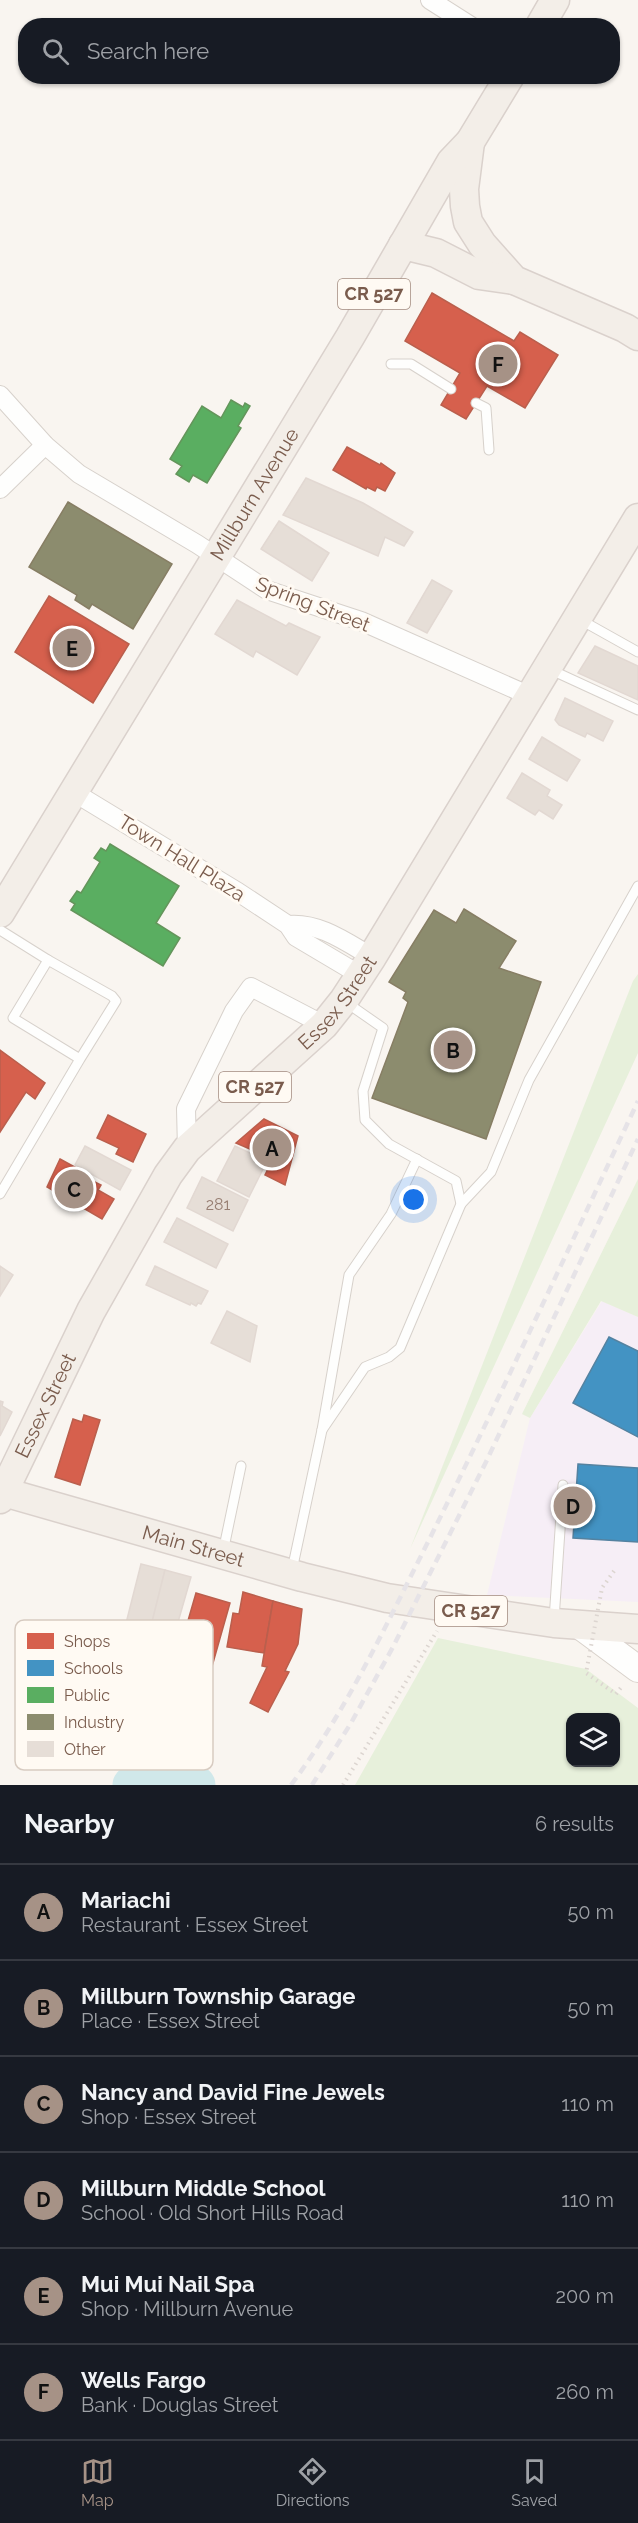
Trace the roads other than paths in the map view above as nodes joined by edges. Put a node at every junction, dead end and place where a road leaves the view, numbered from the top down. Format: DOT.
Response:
graph roads {
  1 [pos="430,0"];
  2 [pos="555,0"];
  3 [pos="458,18"];
  4 [pos="545,18"];
  5 [pos="505,84"];
  6 [pos="470,142"];
  7 [pos="403,245"];
  8 [pos="514,280"];
  9 [pos="634,332"];
  10 [pos="391,364"];
  11 [pos="451,388"];
  12 [pos="0,395"];
  13 [pos="476,403"];
  14 [pos="45,445"];
  15 [pos="489,450"];
  16 [pos="0,489"];
  17 [pos="638,518"];
  18 [pos="217,557"];
  19 [pos="577,618"];
  20 [pos="638,652"];
  21 [pos="547,668"];
  22 [pos="530,696"];
  23 [pos="638,710"];
  24 [pos="75,793"];
  25 [pos="638,886"];
  26 [pos="0,913"];
  27 [pos="0,930"];
  28 [pos="48,960"];
  29 [pos="366,966"];
  30 [pos="344,1000"];
  31 [pos="324,1025"];
  32 [pos="80,1059"];
  33 [pos="187,1149"];
  34 [pos="417,1159"];
  35 [pos="0,1194"];
  36 [pos="461,1204"];
  37 [pos="321,1430"];
  38 [pos="241,1466"];
  39 [pos="563,1485"];
  40 [pos="1,1494"];
  41 [pos="222,1554"];
  42 [pos="292,1574"];
  43 [pos="566,1624"];
  44 [pos="638,1629"];
  45 [pos="638,1669"];
  1 -- 3 [label="street"];
  2 -- 4 [label="main road"];
  5 -- 6 [label="main road, Millburn Avenue / CR 527"];
  6 -- 7 [label="main road, Millburn Avenue / CR 527"];
  6 -- 8 [label="main road, CR 527"];
  7 -- 8 [label="main road"];
  7 -- 18 [label="main road, Millburn Avenue / CR 527"];
  8 -- 9 [label="main road, CR 527"];
  10 -- 11 [label="lane"];
  12 -- 14 [label="street, Spring Street"];
  13 -- 15 [label="lane"];
  14 -- 16 [label="street"];
  14 -- 18 [label="street, Spring Street"];
  17 -- 19 [label="main road, Essex Street / CR 527"];
  18 -- 22 [label="street, Spring Street"];
  18 -- 24 [label="main road, Millburn Avenue / CR 527"];
  19 -- 20 [label="lane"];
  19 -- 21 [label="main road, Essex Street / CR 527"];
  21 -- 22 [label="main road, Essex Street / CR 527"];
  21 -- 23 [label="lane"];
  22 -- 29 [label="main road, Essex Street / CR 527"];
  24 -- 26 [label="main road, Millburn Avenue / CR 527"];
  24 -- 29 [label="street, Town Hall Plaza"];
  25 -- 36 [label="lane"];
  27 -- 28 [label="lane"];
  28 -- 32 [label="lane"];
  28 -- 32 [label="lane"];
  29 -- 30 [label="main road, Essex Street / CR 527"];
  30 -- 31 [label="main road, Essex Street / CR 527"];
  30 -- 34 [label="lane"];
  31 -- 33 [label="main road, Essex Street / CR 527"];
  31 -- 33 [label="street"];
  32 -- 35 [label="lane"];
  33 -- 40 [label="main road, Essex Street / CR 527"];
  34 -- 36 [label="lane"];
  34 -- 37 [label="lane"];
  36 -- 37 [label="lane"];
  37 -- 42 [label="lane"];
  38 -- 41 [label="lane"];
  39 -- 43 [label="lane"];
  40 -- 41 [label="main road, Main Street / CR 527"];
  41 -- 42 [label="main road, Main Street / CR 527"];
  42 -- 43 [label="main road, Main Street / CR 527"];
  43 -- 44 [label="main road, CR 527"];
  43 -- 45 [label="main road"];
}
